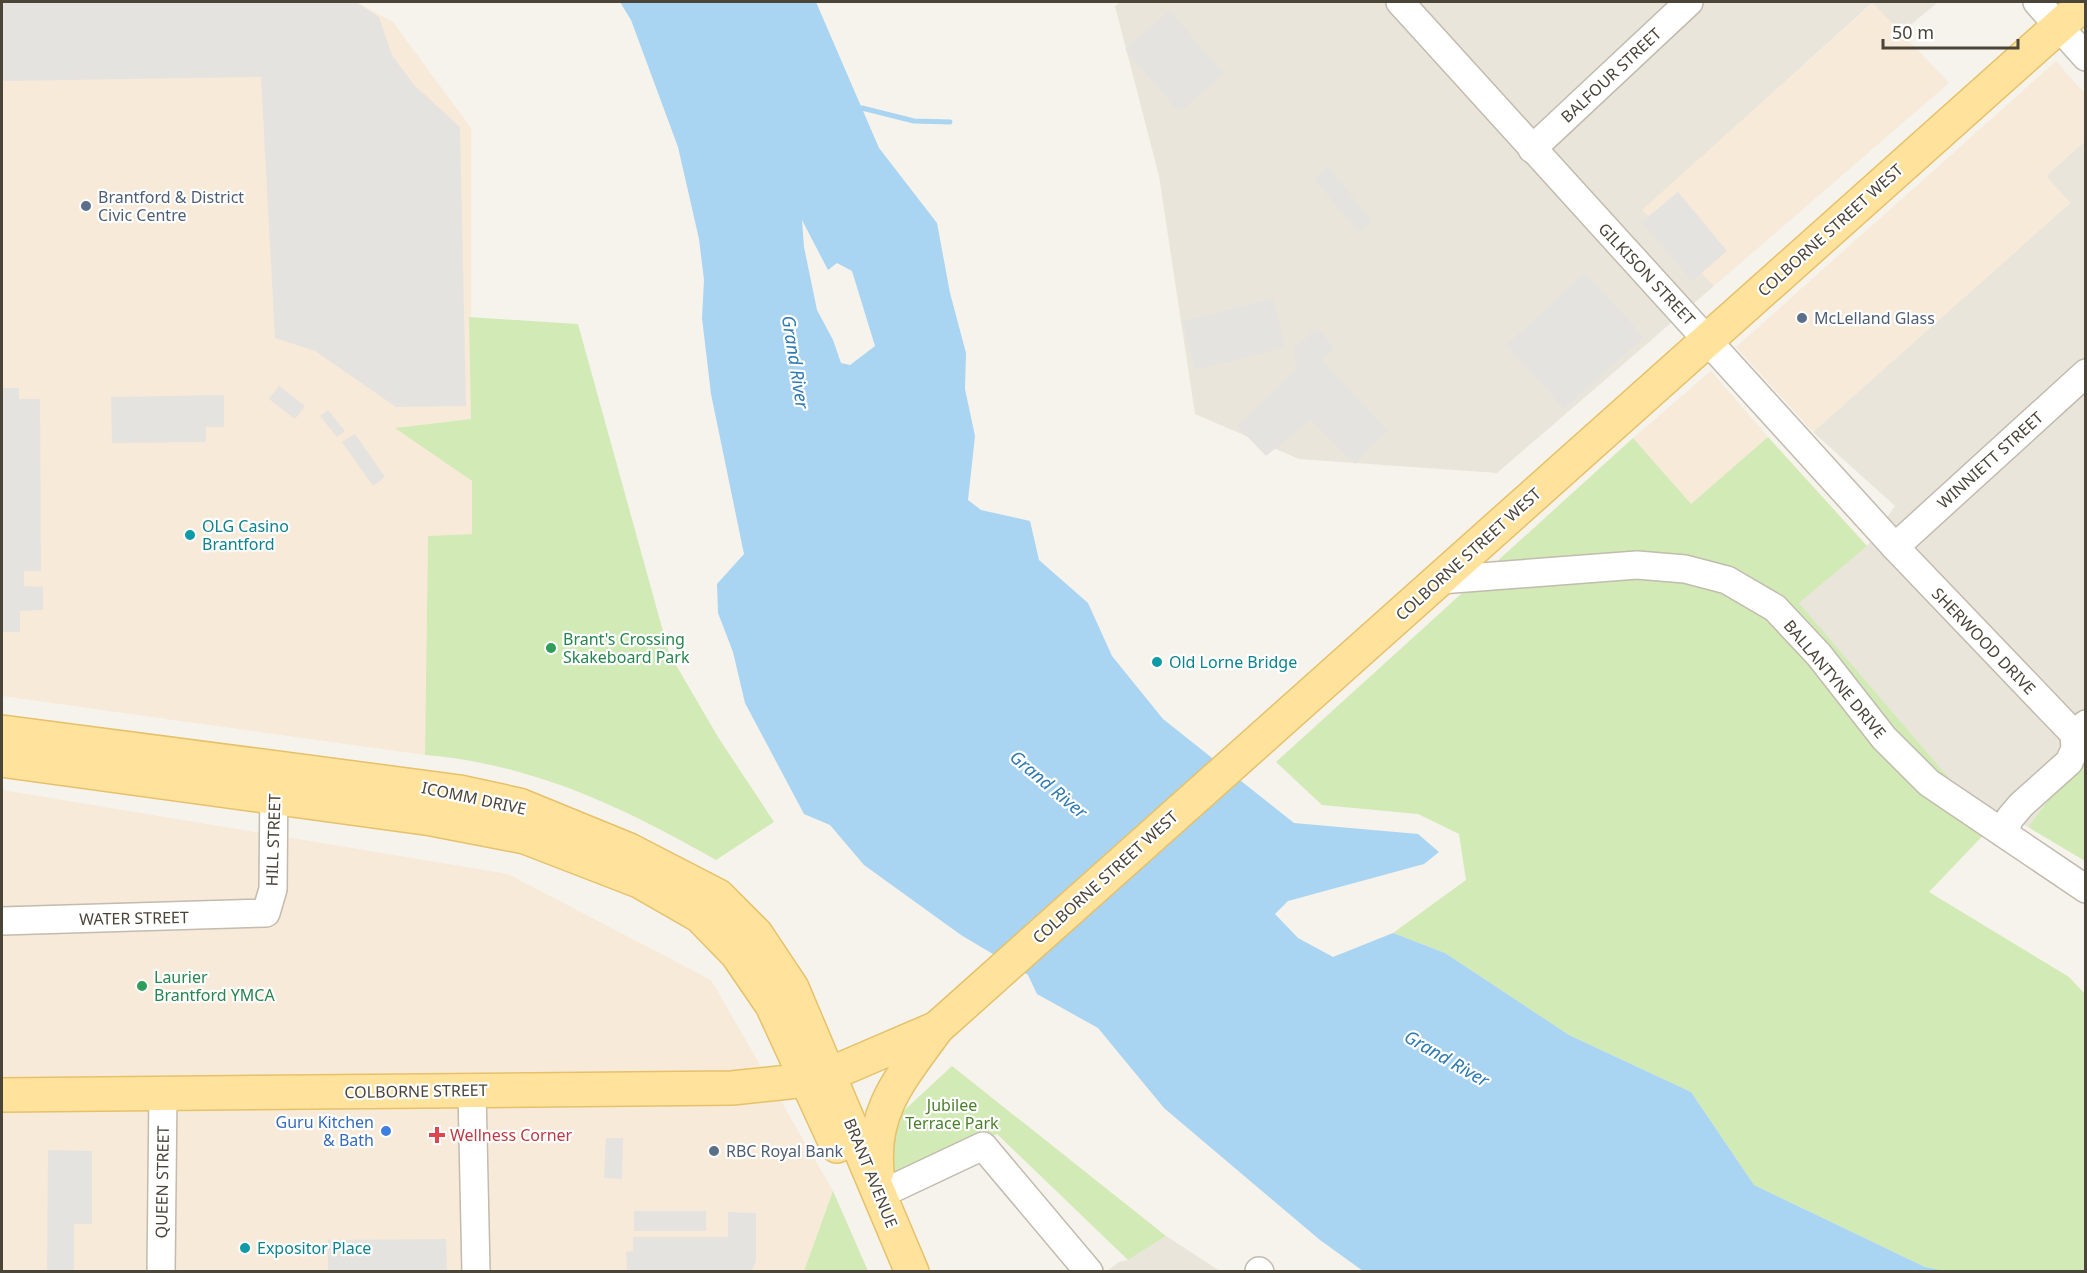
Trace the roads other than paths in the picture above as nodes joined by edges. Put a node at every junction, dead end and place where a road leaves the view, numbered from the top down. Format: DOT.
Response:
graph roads {
  1 [pos="1400,2"];
  2 [pos="1689,2"];
  3 [pos="2037,2"];
  4 [pos="2085,2"];
  5 [pos="2058,27"];
  6 [pos="2085,57"];
  7 [pos="1533,149"];
  8 [pos="1707,339"];
  9 [pos="2085,373"];
  10 [pos="1895,547"];
  11 [pos="1440,580"];
  12 [pos="2080,729"];
  13 [pos="2,732"];
  14 [pos="2,760"];
  15 [pos="274,781"];
  16 [pos="2003,833"];
  17 [pos="2085,889"];
  18 [pos="266,913"];
  19 [pos="2,921"];
  20 [pos="937,1028"];
  21 [pos="819,1077"];
  22 [pos="472,1091"];
  23 [pos="164,1093"];
  24 [pos="2,1095"];
  25 [pos="879,1195"];
  26 [pos="161,1272"];
  27 [pos="476,1272"];
  28 [pos="890,1272"];
  29 [pos="912,1272"];
  30 [pos="1089,1272"];
  1 -- 7 [label="street, GILKISON STREET"];
  2 -- 7 [label="street, BALFOUR STREET"];
  3 -- 5 [label="street"];
  4 -- 5 [label="main road, COLBORNE STREET WEST"];
  5 -- 6 [label="street"];
  5 -- 8 [label="main road, COLBORNE STREET WEST"];
  7 -- 8 [label="street, GILKISON STREET"];
  8 -- 10 [label="street, GILKISON STREET"];
  8 -- 11 [label="main road, COLBORNE STREET WEST"];
  9 -- 10 [label="street, WINNIETT STREET"];
  10 -- 12 [label="street, SHERWOOD DRIVE"];
  11 -- 16 [label="street, BALLANTYNE DRIVE"];
  11 -- 20 [label="main road, COLBORNE STREET WEST"];
  12 -- 16 [label="street, SHERWOOD DRIVE"];
  13 -- 15 [label="main road, ICOMM DRIVE"];
  14 -- 15 [label="main road, ICOMM DRIVE"];
  15 -- 18 [label="street, HILL STREET"];
  15 -- 21 [label="main road, ICOMM DRIVE"];
  16 -- 17 [label="street, BALLANTYNE DRIVE"];
  18 -- 19 [label="street, WATER STREET"];
  20 -- 21 [label="main road, COLBORNE STREET WEST"];
  20 -- 25 [label="main road"];
  21 -- 22 [label="main road, COLBORNE STREET"];
  21 -- 25 [label="main road, BRANT AVENUE"];
  21 -- 28 [label="main road, BRANT AVENUE"];
  22 -- 23 [label="main road, COLBORNE STREET"];
  22 -- 27 [label="street"];
  23 -- 24 [label="main road, COLBORNE STREET"];
  23 -- 26 [label="street, QUEEN STREET"];
  25 -- 29 [label="main road, BRANT AVENUE"];
  25 -- 30 [label="street"];
}
